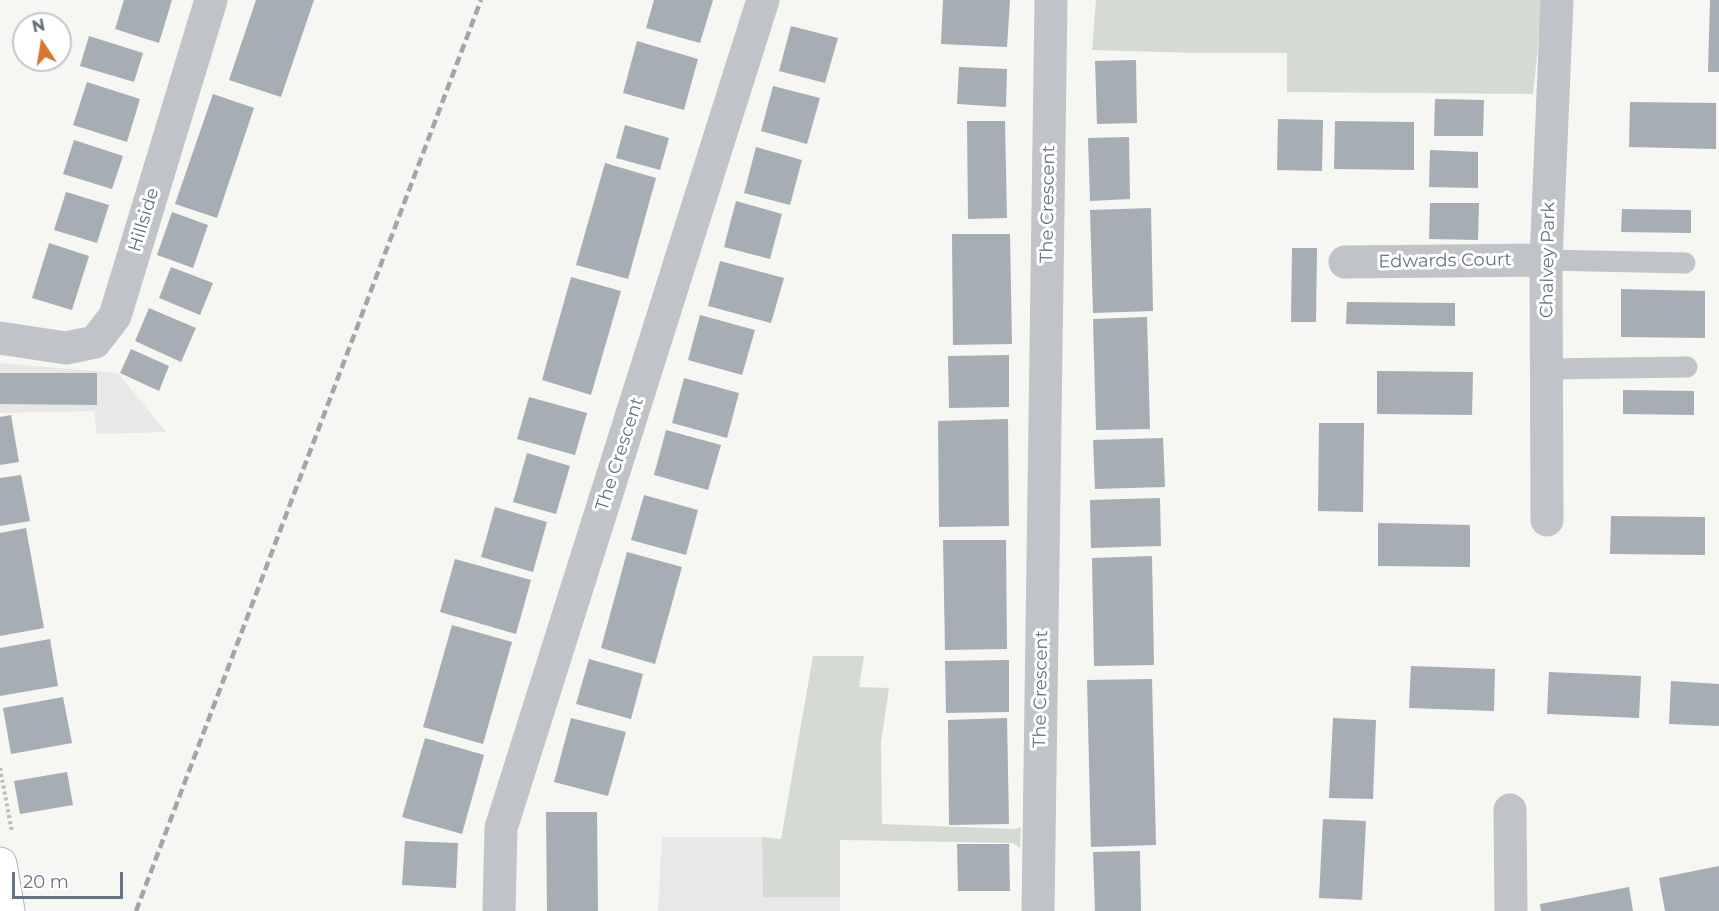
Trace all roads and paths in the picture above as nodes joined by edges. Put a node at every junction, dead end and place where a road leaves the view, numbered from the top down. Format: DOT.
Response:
graph roads {
  1 [pos="211,0"];
  2 [pos="763,0"];
  3 [pos="1051,0"];
  4 [pos="1557,0"];
  5 [pos="1546,260"];
  6 [pos="1345,262"];
  7 [pos="1685,263"];
  8 [pos="0,338"];
  9 [pos="1687,368"];
  10 [pos="1546,369"];
  11 [pos="1547,520"];
  12 [pos="1510,810"];
  13 [pos="0,864"];
  14 [pos="8,911"];
  15 [pos="499,911"];
  16 [pos="1038,911"];
  17 [pos="1511,911"];
  1 -- 8 [label="street, Hillside"];
  2 -- 15 [label="street, The Crescent"];
  3 -- 16 [label="street, The Crescent"];
  4 -- 5 [label="street, Chalvey Park"];
  5 -- 6 [label="street, Edwards Court"];
  5 -- 7 [label="lane"];
  5 -- 10 [label="street, Chalvey Park"];
  9 -- 10 [label="lane"];
  10 -- 11 [label="street, Chalvey Park"];
  12 -- 17 [label="street"];
  13 -- 14 [label="main road"];
}
